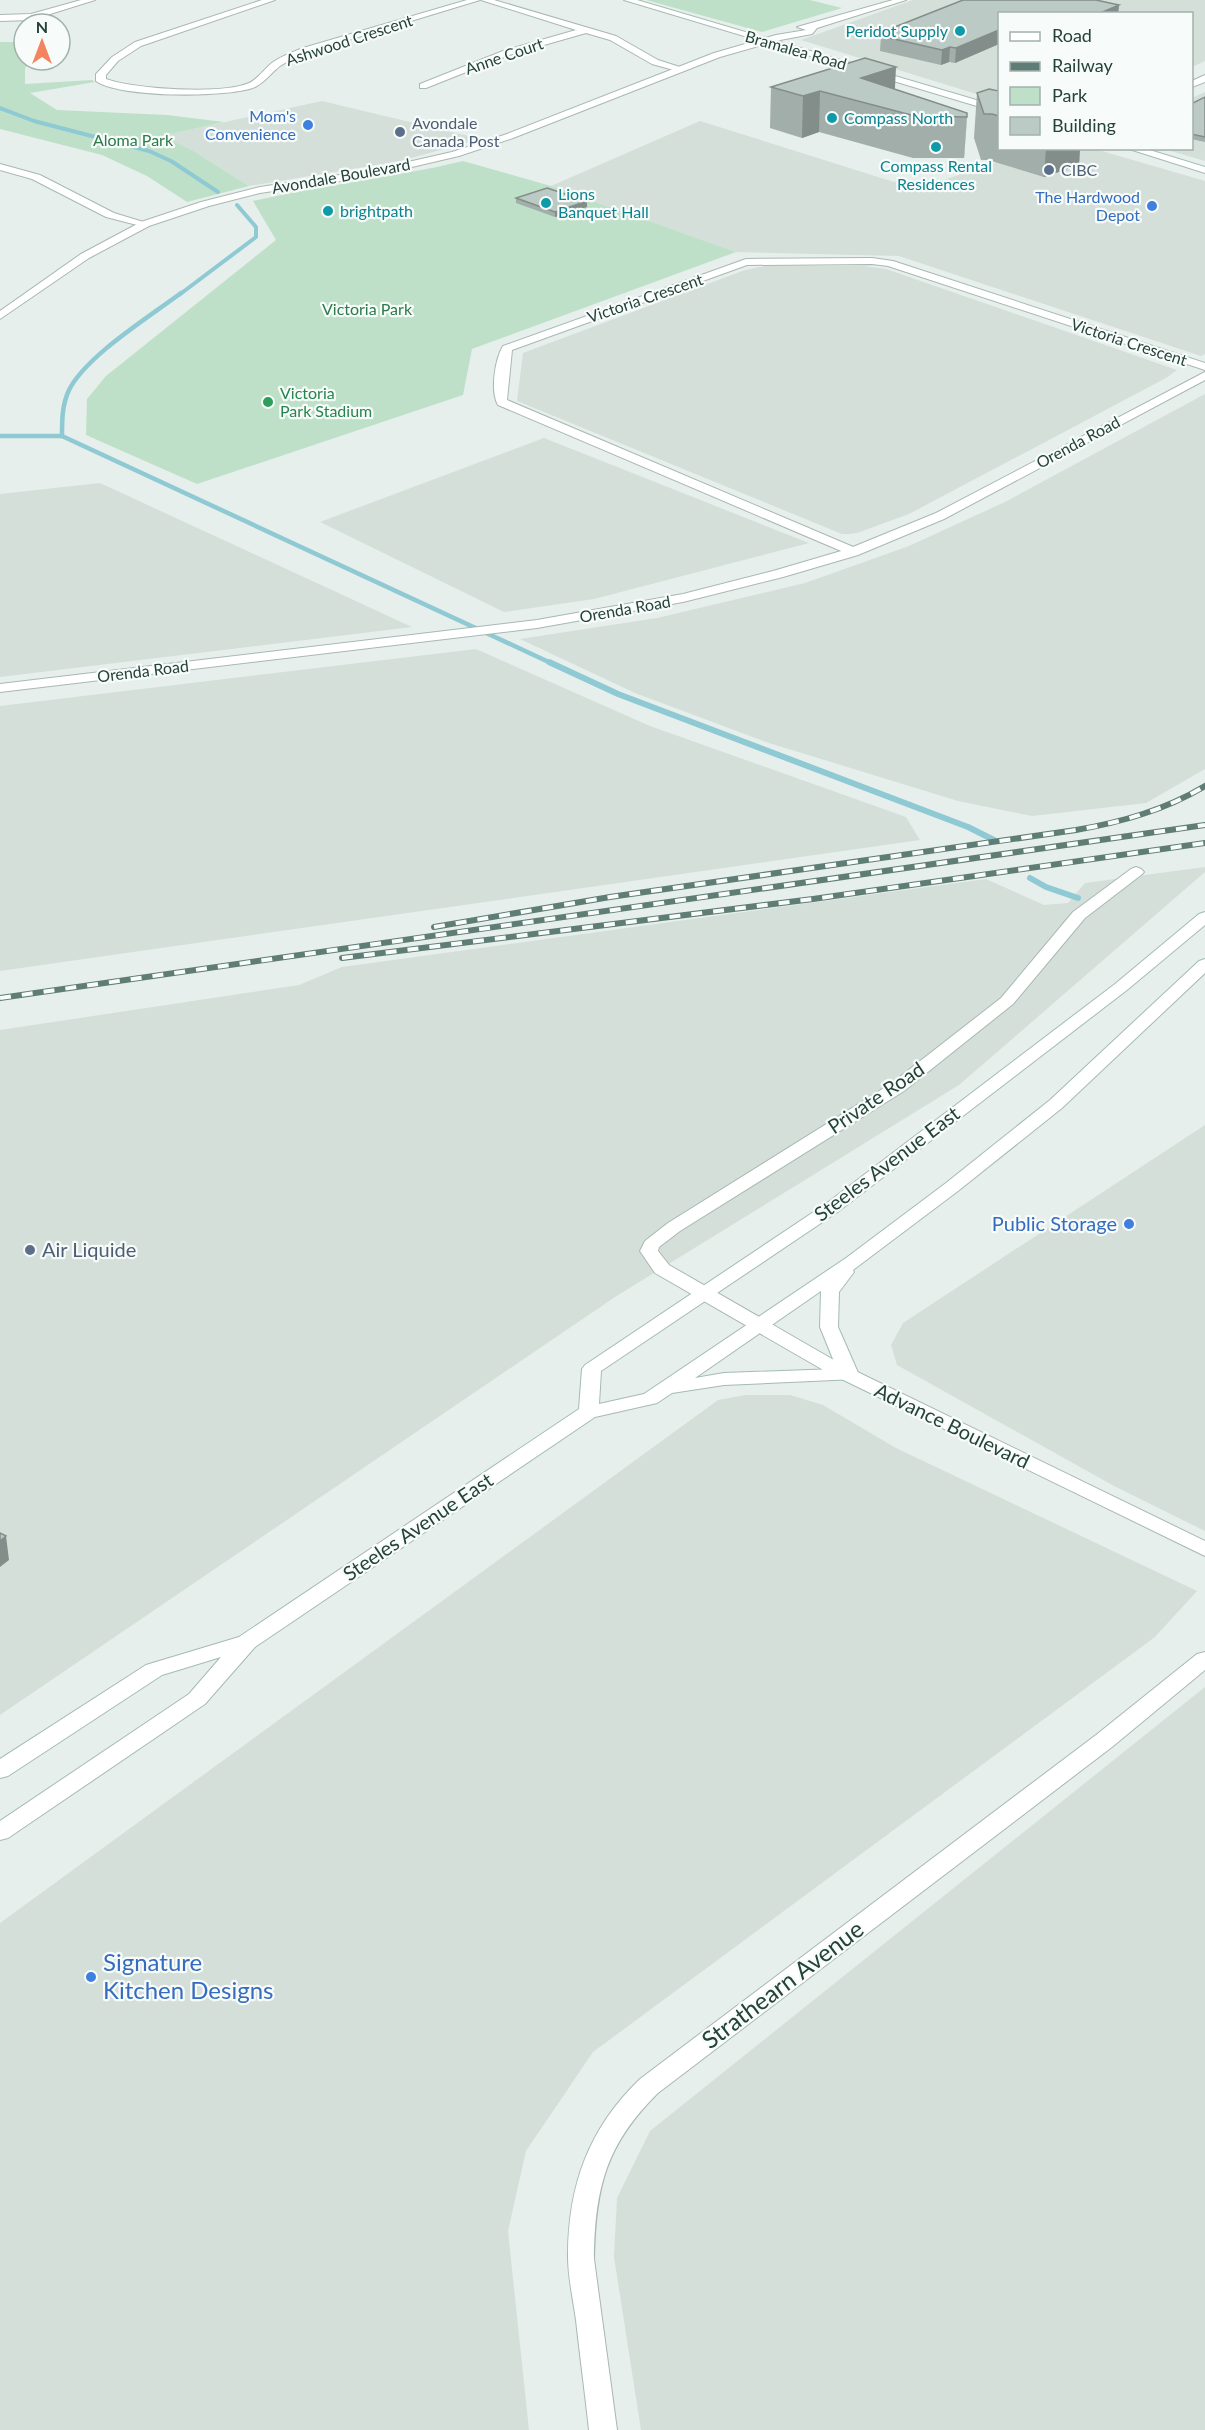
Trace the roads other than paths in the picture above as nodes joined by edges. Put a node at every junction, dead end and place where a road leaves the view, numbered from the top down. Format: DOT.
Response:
graph roads {
  1 [pos="91,0"];
  2 [pos="272,0"];
  3 [pos="476,0"];
  4 [pos="485,0"];
  5 [pos="628,0"];
  6 [pos="902,0"];
  7 [pos="0,18"];
  8 [pos="586,30"];
  9 [pos="765,41"];
  10 [pos="681,69"];
  11 [pos="423,86"];
  12 [pos="998,110"];
  13 [pos="1138,150"];
  14 [pos="0,167"];
  15 [pos="1205,170"];
  16 [pos="145,224"];
  17 [pos="0,316"];
  18 [pos="1205,367"];
  19 [pos="1205,375"];
  20 [pos="853,552"];
  21 [pos="0,688"];
  22 [pos="1136,872"];
  23 [pos="1205,917"];
  24 [pos="1205,964"];
  25 [pos="852,1262"];
  26 [pos="704,1294"];
  27 [pos="760,1325"];
  28 [pos="849,1375"];
  29 [pos="666,1389"];
  30 [pos="589,1412"];
  31 [pos="1205,1549"];
  32 [pos="247,1642"];
  33 [pos="1205,1659"];
  34 [pos="0,1770"];
  35 [pos="0,1832"];
  36 [pos="603,2430"];
  1 -- 7 [label="street"];
  2 -- 3 [label="street, Ashwood Crescent"];
  4 -- 8 [label="street"];
  5 -- 9 [label="street, Bramalea Road"];
  6 -- 9 [label="street, Avondale Boulevard"];
  8 -- 10 [label="street"];
  8 -- 11 [label="street, Anne Court"];
  9 -- 10 [label="street, Avondale Boulevard"];
  9 -- 12 [label="street, Bramalea Road"];
  10 -- 16 [label="street, Avondale Boulevard"];
  13 -- 15 [label="street"];
  14 -- 16 [label="street"];
  16 -- 17 [label="street, Avondale Boulevard"];
  18 -- 20 [label="street, Victoria Crescent"];
  19 -- 20 [label="street, Orenda Road"];
  20 -- 21 [label="street, Orenda Road"];
  22 -- 26 [label="street, Private Road"];
  23 -- 26 [label="street, Steeles Avenue East"];
  24 -- 25 [label="street, Steeles Avenue East"];
  25 -- 27 [label="street, Steeles Avenue East"];
  25 -- 28 [label="street"];
  26 -- 27 [label="street, Advance Boulevard"];
  26 -- 30 [label="street, Steeles Avenue East"];
  27 -- 28 [label="street, Advance Boulevard"];
  27 -- 29 [label="street, Steeles Avenue East"];
  28 -- 29 [label="street"];
  28 -- 31 [label="street, Advance Boulevard"];
  29 -- 30 [label="street, Steeles Avenue East"];
  30 -- 32 [label="street, Steeles Avenue East"];
  32 -- 34 [label="street, Steeles Avenue East"];
  32 -- 35 [label="street, Steeles Avenue East"];
  33 -- 36 [label="street, Strathearn Avenue"];
}
